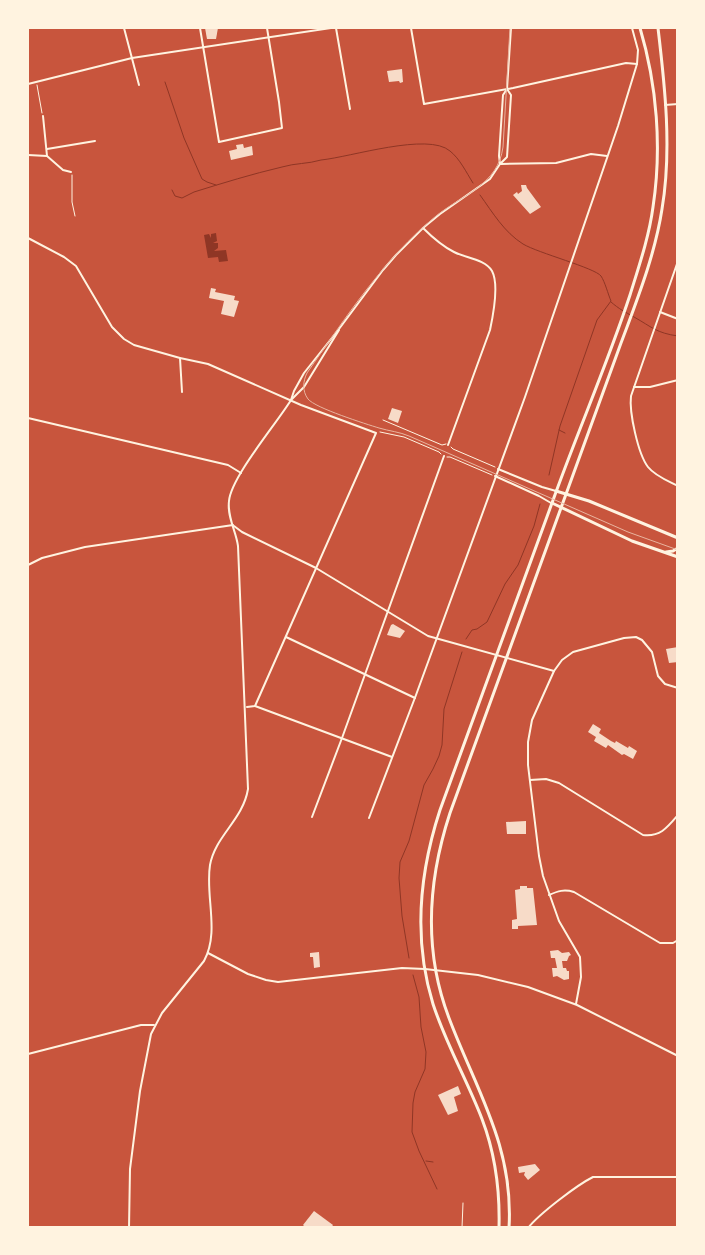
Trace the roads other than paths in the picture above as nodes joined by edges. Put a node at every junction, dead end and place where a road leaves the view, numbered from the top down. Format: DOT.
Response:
graph roads {
  1 [pos="124,28"];
  2 [pos="200,28"];
  3 [pos="267,28"];
  4 [pos="331,28"];
  5 [pos="336,28"];
  6 [pos="411,28"];
  7 [pos="511,28"];
  8 [pos="632,28"];
  9 [pos="640,28"];
  10 [pos="658,28"];
  11 [pos="269,37"];
  12 [pos="203,47"];
  13 [pos="132,58"];
  14 [pos="637,64"];
  15 [pos="28,84"];
  16 [pos="139,85"];
  17 [pos="507,89"];
  18 [pos="678,104"];
  19 [pos="664,105"];
  20 [pos="655,106"];
  21 [pos="350,109"];
  22 [pos="43,116"];
  23 [pos="95,142"];
  24 [pos="47,149"];
  25 [pos="28,155"];
  26 [pos="47,156"];
  27 [pos="607,156"];
  28 [pos="500,164"];
  29 [pos="71,172"];
  30 [pos="423,228"];
  31 [pos="28,238"];
  32 [pos="677,263"];
  33 [pos="660,312"];
  34 [pos="678,319"];
  35 [pos="339,329"];
  36 [pos="180,358"];
  37 [pos="678,380"];
  38 [pos="634,386"];
  39 [pos="182,392"];
  40 [pos="291,400"];
  41 [pos="28,418"];
  42 [pos="448,445"];
  43 [pos="444,456"];
  44 [pos="498,469"];
  45 [pos="240,473"];
  46 [pos="495,476"];
  47 [pos="678,486"];
  48 [pos="556,491"];
  49 [pos="567,494"];
  50 [pos="552,504"];
  51 [pos="562,509"];
  52 [pos="233,525"];
  53 [pos="678,538"];
  54 [pos="678,548"];
  55 [pos="666,552"];
  56 [pos="678,557"];
  57 [pos="28,564"];
  58 [pos="316,568"];
  59 [pos="387,612"];
  60 [pos="286,637"];
  61 [pos="436,639"];
  62 [pos="497,654"];
  63 [pos="507,657"];
  64 [pos="554,671"];
  65 [pos="364,674"];
  66 [pos="678,688"];
  67 [pos="415,698"];
  68 [pos="255,706"];
  69 [pos="246,707"];
  70 [pos="342,738"];
  71 [pos="392,757"];
  72 [pos="530,780"];
  73 [pos="678,816"];
  74 [pos="312,817"];
  75 [pos="369,818"];
  76 [pos="549,895"];
  77 [pos="678,940"];
  78 [pos="208,953"];
  79 [pos="425,968"];
  80 [pos="435,970"];
  81 [pos="576,1004"];
  82 [pos="154,1026"];
  83 [pos="28,1054"];
  84 [pos="678,1056"];
  85 [pos="678,1177"];
  86 [pos="464,1203"];
  87 [pos="129,1228"];
  88 [pos="462,1228"];
  89 [pos="499,1228"];
  90 [pos="509,1228"];
  91 [pos="528,1228"];
  1 -- 13 [label="street"];
  2 -- 12 [label="street"];
  3 -- 11 [label="street"];
  4 -- 11 [label="street"];
  5 -- 21 [label="street"];
  6 -- 17 [label="street"];
  7 -- 17 [label="street"];
  8 -- 14 [label="street"];
  9 -- 20 [label="main road"];
  10 -- 19 [label="main road"];
  11 -- 12 [label="street"];
  11 -- 12 [label="street"];
  12 -- 13 [label="street"];
  13 -- 15 [label="street"];
  13 -- 16 [label="street"];
  14 -- 17 [label="street"];
  14 -- 27 [label="street"];
  17 -- 28 [label="street"];
  17 -- 28 [label="street"];
  18 -- 19 [label="street"];
  19 -- 20 [label="main road"];
  19 -- 49 [label="main road"];
  20 -- 48 [label="main road"];
  22 -- 24 [label="street"];
  23 -- 24 [label="street"];
  24 -- 26 [label="street"];
  25 -- 26 [label="street"];
  26 -- 29 [label="street"];
  27 -- 28 [label="street"];
  27 -- 44 [label="street"];
  28 -- 30 [label="street"];
  30 -- 35 [label="street"];
  30 -- 42 [label="street"];
  31 -- 36 [label="street"];
  32 -- 33 [label="street"];
  33 -- 34 [label="street"];
  33 -- 38 [label="street"];
  35 -- 40 [label="street"];
  35 -- 40 [label="street"];
  36 -- 39 [label="street"];
  36 -- 40 [label="street"];
  37 -- 38 [label="street"];
  38 -- 47 [label="street"];
  40 -- 45 [label="street"];
  40 -- 58 [label="street"];
  41 -- 45 [label="street"];
  43 -- 59 [label="street"];
  44 -- 46 [label="street"];
  44 -- 48 [label="street"];
  45 -- 52 [label="street"];
  46 -- 50 [label="street"];
  46 -- 61 [label="street"];
  48 -- 49 [label="main road"];
  48 -- 50 [label="main road"];
  49 -- 51 [label="main road"];
  49 -- 53 [label="main road"];
  50 -- 51 [label="main road"];
  50 -- 62 [label="main road"];
  51 -- 55 [label="main road"];
  51 -- 63 [label="main road"];
  52 -- 57 [label="street"];
  52 -- 58 [label="street"];
  52 -- 69 [label="street"];
  54 -- 55 [label="main road"];
  55 -- 56 [label="main road"];
  58 -- 59 [label="street"];
  58 -- 60 [label="street"];
  59 -- 61 [label="street"];
  59 -- 65 [label="street"];
  60 -- 65 [label="street"];
  60 -- 68 [label="street"];
  61 -- 62 [label="street"];
  61 -- 67 [label="street"];
  62 -- 63 [label="street"];
  62 -- 79 [label="main road"];
  63 -- 64 [label="street"];
  63 -- 80 [label="main road"];
  64 -- 66 [label="street"];
  64 -- 72 [label="street"];
  65 -- 67 [label="street"];
  65 -- 70 [label="street"];
  67 -- 71 [label="street"];
  68 -- 69 [label="street"];
  68 -- 70 [label="street"];
  69 -- 78 [label="street"];
  70 -- 71 [label="street"];
  70 -- 74 [label="street"];
  71 -- 75 [label="street"];
  72 -- 73 [label="street"];
  72 -- 76 [label="street"];
  76 -- 77 [label="street"];
  76 -- 81 [label="street"];
  78 -- 79 [label="street"];
  78 -- 82 [label="street"];
  79 -- 80 [label="street"];
  79 -- 89 [label="main road"];
  80 -- 81 [label="street"];
  80 -- 90 [label="main road"];
  81 -- 84 [label="street"];
  82 -- 83 [label="street"];
  82 -- 87 [label="street"];
  85 -- 91 [label="street"];
  86 -- 88 [label="lane"];
}
